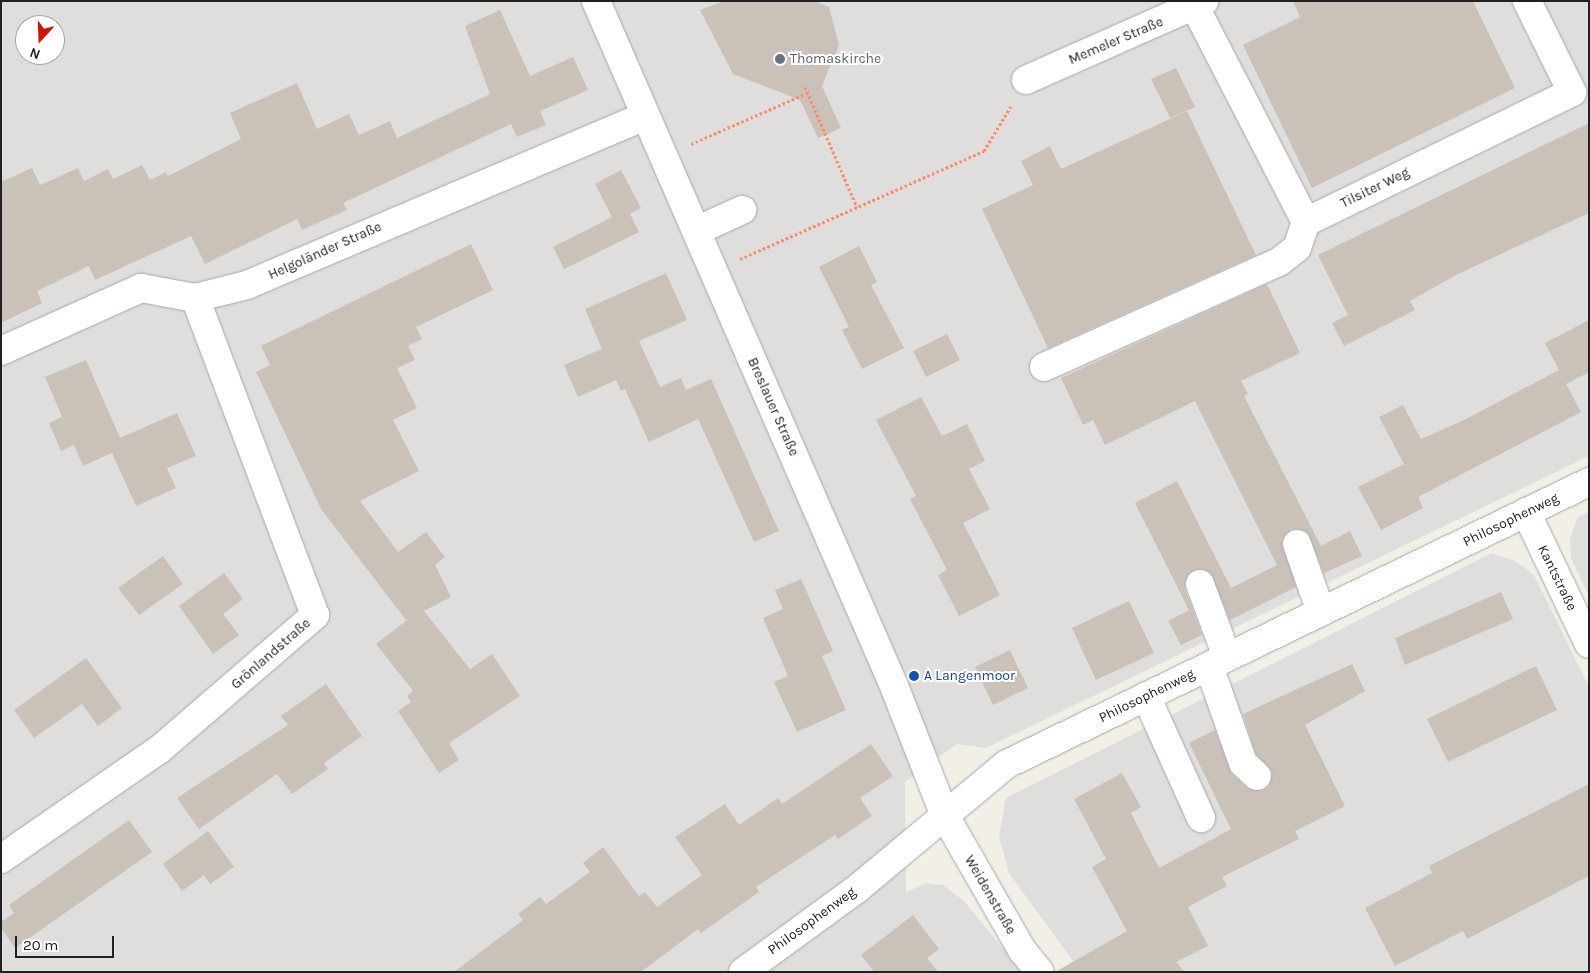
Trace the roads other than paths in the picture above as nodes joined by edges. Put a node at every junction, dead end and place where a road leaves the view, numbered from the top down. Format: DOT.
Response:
graph roads {
  1 [pos="596,1"];
  2 [pos="1527,1"];
  3 [pos="1200,4"];
  4 [pos="1026,80"];
  5 [pos="1580,96"];
  6 [pos="646,116"];
  7 [pos="742,210"];
  8 [pos="1306,222"];
  9 [pos="696,231"];
  10 [pos="195,298"];
  11 [pos="1,351"];
  12 [pos="1044,367"];
  13 [pos="1589,482"];
  14 [pos="1526,512"];
  15 [pos="1297,544"];
  16 [pos="1200,584"];
  17 [pos="1321,612"];
  18 [pos="1589,644"];
  19 [pos="1218,662"];
  20 [pos="1146,696"];
  21 [pos="1257,776"];
  22 [pos="944,816"];
  23 [pos="1201,818"];
  24 [pos="1,859"];
  25 [pos="743,972"];
  26 [pos="1040,972"];
  1 -- 6 [label="street, Breslauer Straße"];
  2 -- 5 [label="street, Tilsiter Weg"];
  3 -- 4 [label="street, Memeler Straße"];
  3 -- 8 [label="street"];
  5 -- 8 [label="street, Tilsiter Weg"];
  6 -- 9 [label="street, Breslauer Straße"];
  6 -- 10 [label="street, Helgoländer Straße"];
  7 -- 9 [label="street"];
  8 -- 12 [label="street"];
  9 -- 22 [label="street, Breslauer Straße"];
  10 -- 11 [label="street, Helgoländer Straße"];
  10 -- 24 [label="street, Grönlandstraße"];
  13 -- 14 [label="street, Philosophenweg"];
  14 -- 17 [label="street, Philosophenweg"];
  14 -- 18 [label="street, Kantstraße"];
  15 -- 17 [label="street"];
  16 -- 19 [label="street"];
  17 -- 19 [label="street, Philosophenweg"];
  19 -- 20 [label="street, Philosophenweg"];
  19 -- 21 [label="street"];
  20 -- 22 [label="street, Philosophenweg"];
  20 -- 23 [label="street"];
  22 -- 25 [label="street, Philosophenweg"];
  22 -- 26 [label="street, Weidenstraße"];
}
